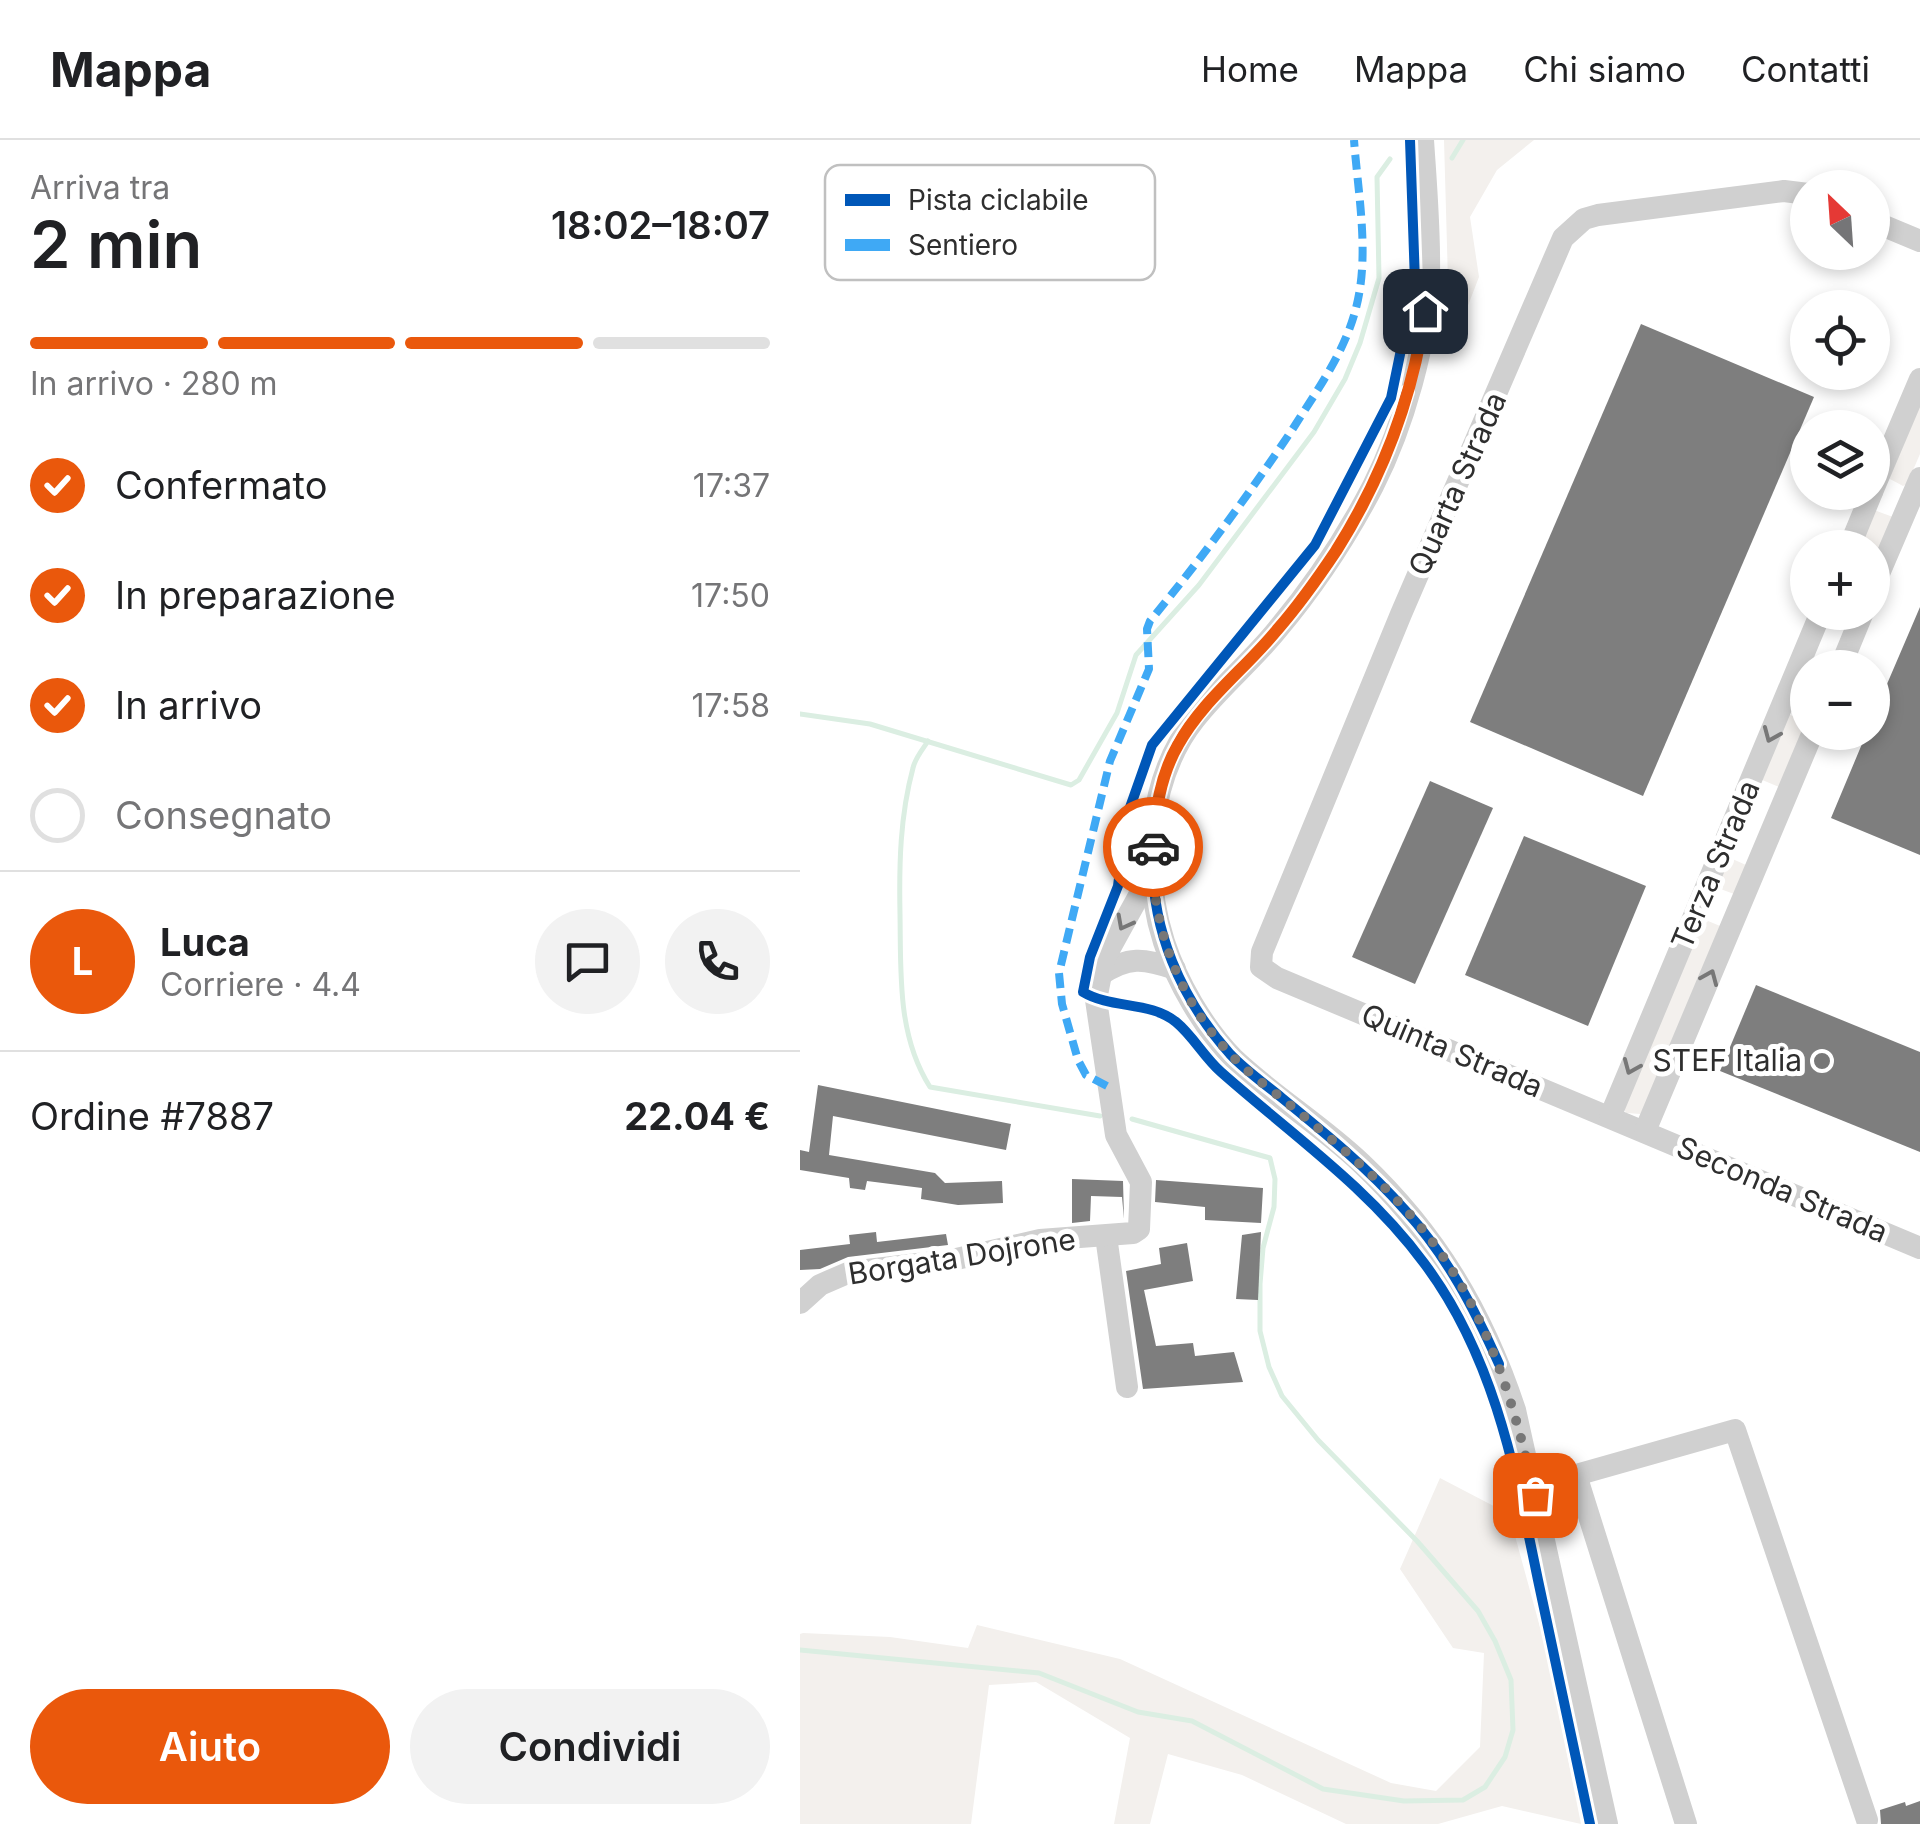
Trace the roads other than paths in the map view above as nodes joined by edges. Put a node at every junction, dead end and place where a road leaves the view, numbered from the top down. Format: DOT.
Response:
graph roads {
  1 [pos="1423,140"];
  2 [pos="1790,192"];
  3 [pos="1890,228"];
  4 [pos="1920,241"];
  5 [pos="1920,379"];
  6 [pos="1890,450"];
  7 [pos="1920,478"];
  8 [pos="1890,548"];
  9 [pos="1813,630"];
  10 [pos="1805,750"];
  11 [pos="1152,872"];
  12 [pos="1261,967"];
  13 [pos="1175,969"];
  14 [pos="1100,975"];
  15 [pos="1610,1116"];
  16 [pos="1644,1131"];
  17 [pos="1106,1236"];
  18 [pos="1920,1248"];
  19 [pos="810,1282"];
  20 [pos="800,1303"];
  21 [pos="1127,1387"];
  22 [pos="1868,1820"];
  23 [pos="1607,1824"];
  24 [pos="1686,1824"];
  1 -- 11 [label="street"];
  2 -- 12 [label="street, Quarta Strada"];
  3 -- 4 [label="street"];
  5 -- 6 [label="street"];
  7 -- 8 [label="street"];
  9 -- 15 [label="street, Terza Strada, one-way"];
  16 -- 10 [label="street, Terza Strada, one-way"];
  11 -- 13 [label="street"];
  11 -- 14 [label="street, Borgata Dojrone, one-way"];
  12 -- 15 [label="street, Quinta Strada"];
  13 -- 14 [label="street"];
  13 -- 23 [label="street"];
  14 -- 17 [label="street, Borgata Dojrone"];
  15 -- 16 [label="street, Quinta Strada"];
  16 -- 18 [label="street, Seconda Strada"];
  17 -- 19 [label="street, Borgata Dojrone"];
  17 -- 21 [label="street, Borgata Dojrone"];
  19 -- 20 [label="street, Borgata Dojrone"];
  22 -- 24 [label="street"];
}
